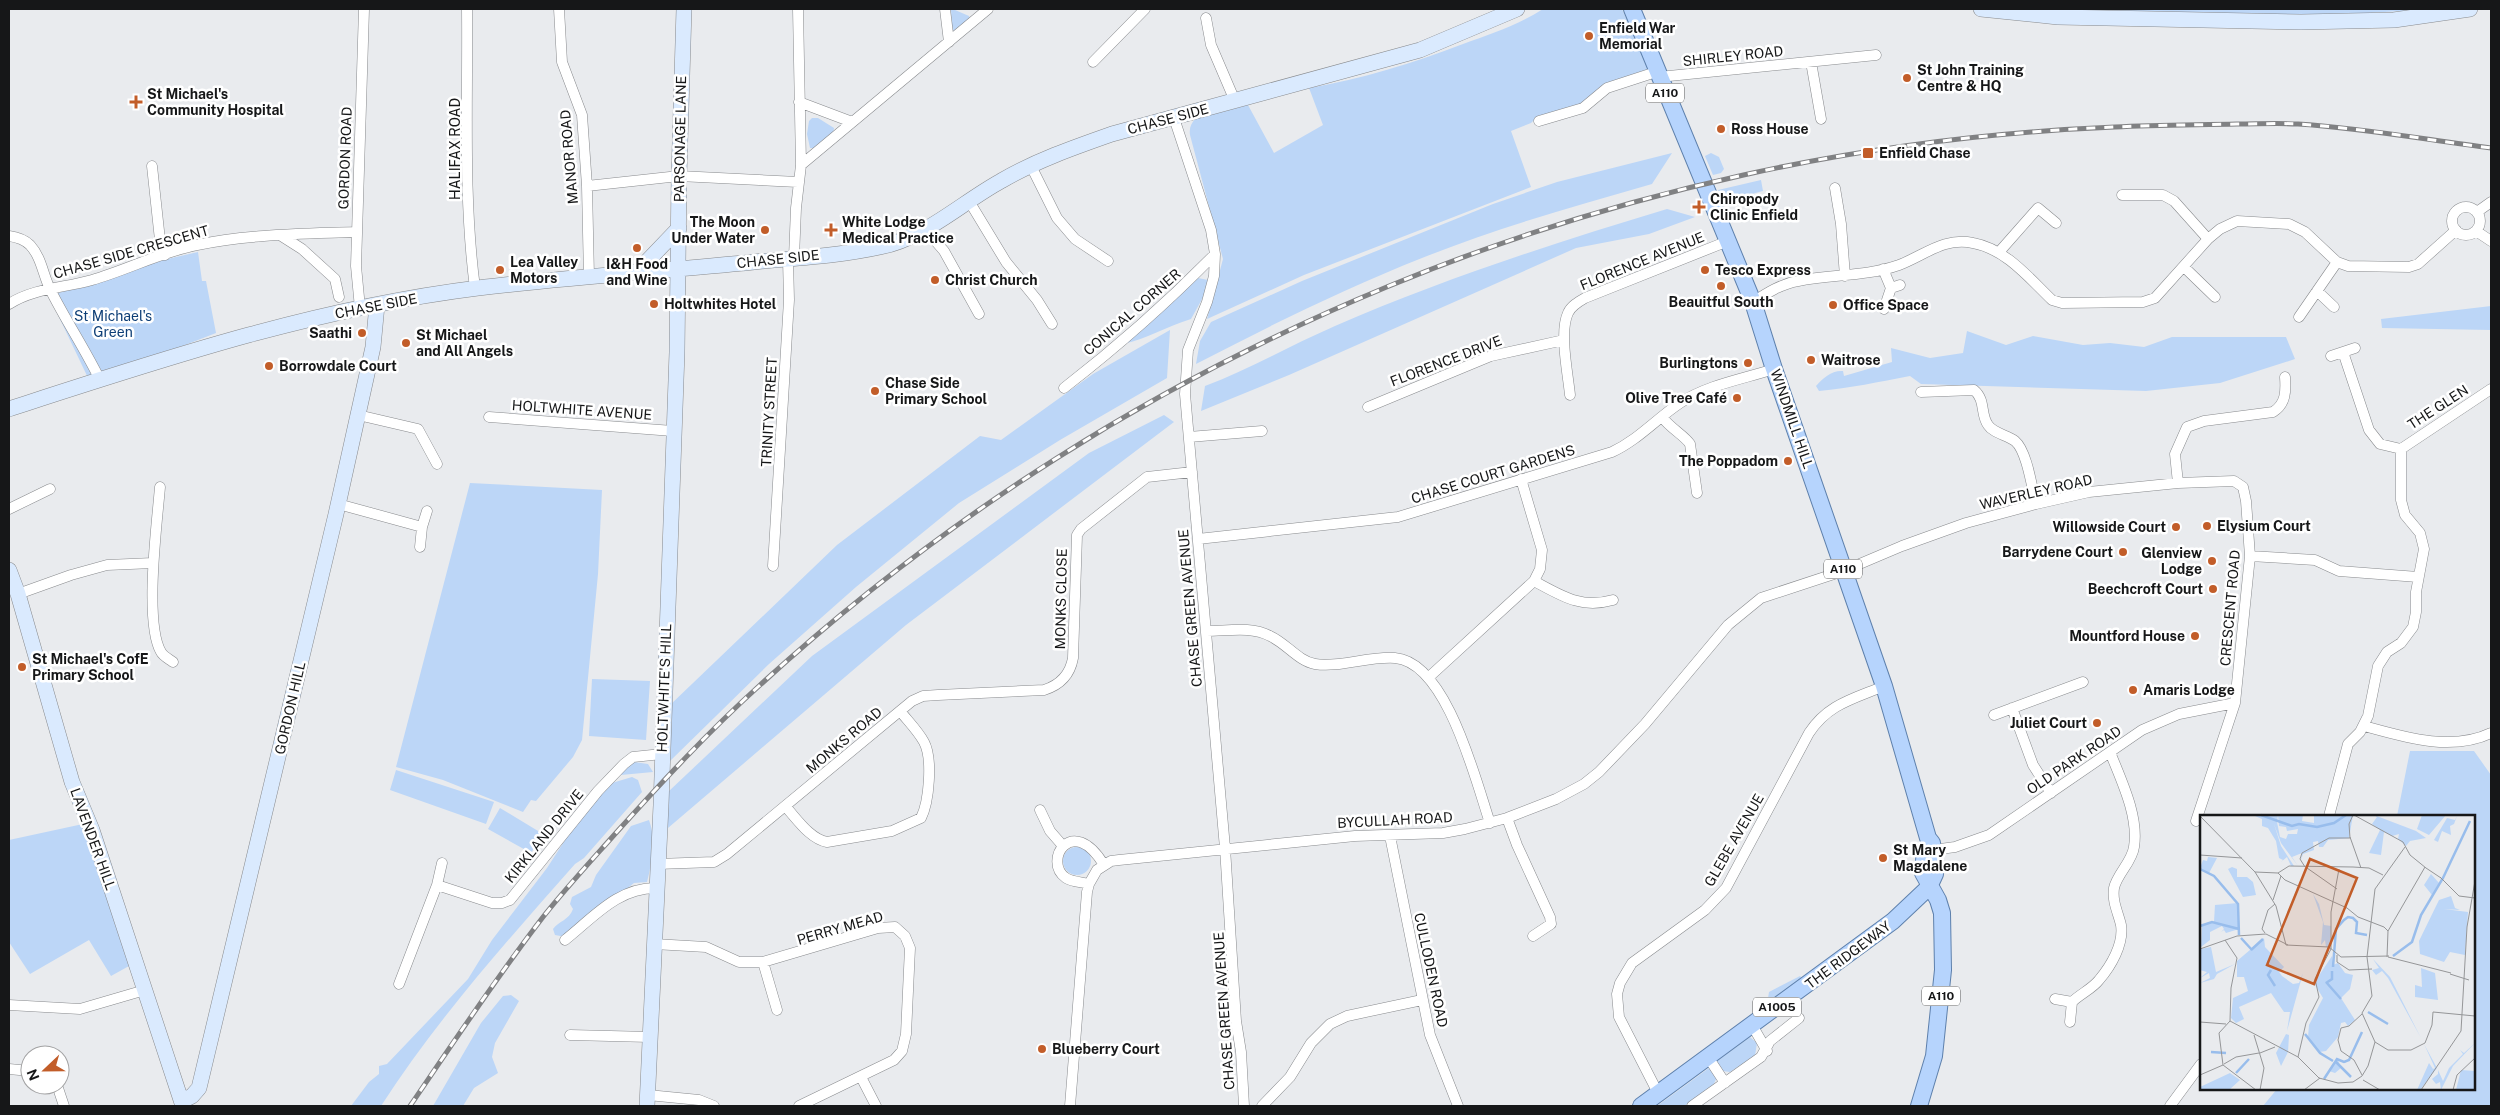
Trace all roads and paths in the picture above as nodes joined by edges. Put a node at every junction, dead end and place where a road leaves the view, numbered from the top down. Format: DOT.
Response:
graph roads {
  1 [pos="364,9"];
  2 [pos="467,9"];
  3 [pos="560,9"];
  4 [pos="684,9"];
  5 [pos="798,9"];
  6 [pos="945,9"];
  7 [pos="970,9"];
  8 [pos="1145,9"];
  9 [pos="1517,9"];
  10 [pos="1632,9"];
  11 [pos="1981,9"];
  12 [pos="2470,9"];
  13 [pos="985,12"];
  14 [pos="1206,18"];
  15 [pos="949,42"];
  16 [pos="1876,55"];
  17 [pos="1093,62"];
  18 [pos="1811,62"];
  19 [pos="1657,75"];
  20 [pos="1235,101"];
  21 [pos="800,102"];
  22 [pos="1174,118"];
  23 [pos="1821,119"];
  24 [pos="1539,121"];
  25 [pos="852,122"];
  26 [pos="802,165"];
  27 [pos="152,166"];
  28 [pos="1031,166"];
  29 [pos="679,176"];
  30 [pos="798,182"];
  31 [pos="587,186"];
  32 [pos="1835,188"];
  33 [pos="2122,195"];
  34 [pos="969,201"];
  35 [pos="2491,202"];
  36 [pos="2477,212"];
  37 [pos="2056,223"];
  38 [pos="678,228"];
  39 [pos="925,229"];
  40 [pos="2456,230"];
  41 [pos="2476,231"];
  42 [pos="356,232"];
  43 [pos="279,235"];
  44 [pos="9,236"];
  45 [pos="2208,239"];
  46 [pos="1728,241"];
  47 [pos="2491,241"];
  48 [pos="2000,252"];
  49 [pos="1215,254"];
  50 [pos="165,255"];
  51 [pos="791,258"];
  52 [pos="1108,262"];
  53 [pos="2337,262"];
  54 [pos="2184,267"];
  55 [pos="679,269"];
  56 [pos="1883,269"];
  57 [pos="636,273"];
  58 [pos="1845,276"];
  59 [pos="589,277"];
  60 [pos="475,288"];
  61 [pos="50,290"];
  62 [pos="2317,291"];
  63 [pos="340,297"];
  64 [pos="2214,297"];
  65 [pos="1753,302"];
  66 [pos="9,304"];
  67 [pos="377,305"];
  68 [pos="2334,307"];
  69 [pos="360,308"];
  70 [pos="1884,309"];
  71 [pos="979,314"];
  72 [pos="2299,317"];
  73 [pos="1052,324"];
  74 [pos="1564,340"];
  75 [pos="2356,348"];
  76 [pos="2343,352"];
  77 [pos="2331,356"];
  78 [pos="1774,369"];
  79 [pos="2285,377"];
  80 [pos="100,380"];
  81 [pos="1064,388"];
  82 [pos="2491,389"];
  83 [pos="1921,392"];
  84 [pos="1570,395"];
  85 [pos="1368,407"];
  86 [pos="9,409"];
  87 [pos="358,414"];
  88 [pos="489,417"];
  89 [pos="1662,417"];
  90 [pos="1262,430"];
  91 [pos="673,431"];
  92 [pos="1189,437"];
  93 [pos="2400,449"];
  94 [pos="437,464"];
  95 [pos="1192,472"];
  96 [pos="1522,479"];
  97 [pos="2178,483"];
  98 [pos="160,487"];
  99 [pos="2242,487"];
  100 [pos="50,489"];
  101 [pos="1697,493"];
  102 [pos="338,504"];
  103 [pos="2036,504"];
  104 [pos="9,509"];
  105 [pos="427,511"];
  106 [pos="422,527"];
  107 [pos="1198,539"];
  108 [pos="420,547"];
  109 [pos="2250,556"];
  110 [pos="153,563"];
  111 [pos="772,566"];
  112 [pos="9,570"];
  113 [pos="1843,571"];
  114 [pos="2418,578"];
  115 [pos="1534,581"];
  116 [pos="18,594"];
  117 [pos="1613,600"];
  118 [pos="1207,631"];
  119 [pos="173,662"];
  120 [pos="1429,677"];
  121 [pos="1064,678"];
  122 [pos="2083,682"];
  123 [pos="1884,686"];
  124 [pos="2235,703"];
  125 [pos="2012,708"];
  126 [pos="900,711"];
  127 [pos="1994,715"];
  128 [pos="2364,726"];
  129 [pos="2491,733"];
  130 [pos="2110,752"];
  131 [pos="662,754"];
  132 [pos="2051,793"];
  133 [pos="785,806"];
  134 [pos="1040,810"];
  135 [pos="2329,815"];
  136 [pos="1507,818"];
  137 [pos="2196,821"];
  138 [pos="1490,823"];
  139 [pos="1390,836"];
  140 [pos="1931,844"];
  141 [pos="1063,846"];
  142 [pos="1225,848"];
  143 [pos="442,863"];
  144 [pos="657,864"];
  145 [pos="1104,865"];
  146 [pos="1089,884"];
  147 [pos="437,885"];
  148 [pos="1929,886"];
  149 [pos="656,888"];
  150 [pos="1533,936"];
  151 [pos="565,940"];
  152 [pos="654,944"];
  153 [pos="763,962"];
  154 [pos="398,984"];
  155 [pos="145,990"];
  156 [pos="1422,1000"];
  157 [pos="2055,1000"];
  158 [pos="2072,1002"];
  159 [pos="9,1005"];
  160 [pos="777,1010"];
  161 [pos="1799,1018"];
  162 [pos="2070,1022"];
  163 [pos="1752,1025"];
  164 [pos="570,1036"];
  165 [pos="650,1037"];
  166 [pos="1766,1051"];
  167 [pos="1708,1057"];
  168 [pos="2200,1065"];
  169 [pos="861,1077"];
  170 [pos="1725,1082"];
  171 [pos="1658,1093"];
  172 [pos="647,1101"];
  173 [pos="182,1104"];
  174 [pos="714,1106"];
  175 [pos="799,1106"];
  176 [pos="876,1106"];
  177 [pos="1070,1106"];
  178 [pos="1244,1106"];
  179 [pos="1262,1106"];
  180 [pos="1458,1106"];
  181 [pos="1640,1106"];
  182 [pos="1692,1106"];
  183 [pos="1919,1106"];
  184 [pos="2170,1106"];
  1 -- 42 [label="street, GORDON ROAD"];
  2 -- 60 [label="street, HALIFAX ROAD"];
  3 -- 31 [label="street, MANOR ROAD"];
  4 -- 29 [label="street, PARSONAGE LANE"];
  5 -- 21 [label="street, TRINITY STREET"];
  6 -- 15 [label="street"];
  7 -- 13 [label="street"];
  8 -- 17 [label="street"];
  9 -- 20 [label="street, CHASE SIDE"];
  10 -- 19 [label="main road, WINDMILL HILL / A110"];
  11 -- 12 [label="street"];
  13 -- 15 [label="street"];
  14 -- 20 [label="street"];
  15 -- 25 [label="street"];
  16 -- 18 [label="street, SHIRLEY ROAD"];
  18 -- 19 [label="street, SHIRLEY ROAD"];
  18 -- 23 [label="street"];
  19 -- 24 [label="street, SHIRLEY ROAD"];
  19 -- 46 [label="main road, WINDMILL HILL / A110"];
  20 -- 22 [label="street, CHASE SIDE"];
  21 -- 25 [label="street"];
  21 -- 26 [label="street, TRINITY STREET"];
  22 -- 28 [label="street, CHASE SIDE"];
  22 -- 49 [label="street, CHASE GREEN AVENUE"];
  25 -- 26 [label="street"];
  26 -- 30 [label="street, TRINITY STREET"];
  27 -- 50 [label="street"];
  28 -- 34 [label="street, CHASE SIDE"];
  28 -- 52 [label="street"];
  29 -- 30 [label="street"];
  29 -- 31 [label="street"];
  29 -- 38 [label="street, PARSONAGE LANE"];
  30 -- 51 [label="street, TRINITY STREET"];
  31 -- 59 [label="street, MANOR ROAD"];
  32 -- 58 [label="street"];
  33 -- 45 [label="street"];
  34 -- 39 [label="street, CHASE SIDE"];
  34 -- 73 [label="street"];
  35 -- 36 [label="street"];
  36 -- 40 [label="street"];
  36 -- 41 [label="street"];
  37 -- 48 [label="street"];
  38 -- 55 [label="street, PARSONAGE LANE"];
  38 -- 57 [label="street"];
  39 -- 51 [label="street, CHASE SIDE"];
  39 -- 71 [label="street"];
  40 -- 41 [label="street"];
  40 -- 53 [label="street"];
  41 -- 47 [label="street"];
  42 -- 43 [label="street, CHASE SIDE CRESCENT"];
  42 -- 69 [label="street, GORDON ROAD"];
  43 -- 50 [label="street, CHASE SIDE CRESCENT"];
  43 -- 63 [label="street"];
  44 -- 61 [label="street"];
  45 -- 53 [label="street"];
  45 -- 54 [label="street"];
  46 -- 65 [label="main road, WINDMILL HILL / A110"];
  46 -- 74 [label="street, FLORENCE AVENUE"];
  48 -- 54 [label="street"];
  48 -- 56 [label="street"];
  49 -- 81 [label="street, CONICAL CORNER"];
  49 -- 92 [label="street, CHASE GREEN AVENUE"];
  50 -- 61 [label="street, CHASE SIDE CRESCENT"];
  51 -- 55 [label="street, CHASE SIDE"];
  51 -- 111 [label="street, TRINITY STREET"];
  53 -- 62 [label="street"];
  54 -- 64 [label="street"];
  55 -- 57 [label="street, CHASE SIDE"];
  55 -- 91 [label="street, HOLTWHITE'S HILL"];
  56 -- 58 [label="street"];
  56 -- 70 [label="street"];
  57 -- 59 [label="street, CHASE SIDE"];
  58 -- 65 [label="street"];
  59 -- 60 [label="street, CHASE SIDE"];
  60 -- 67 [label="street, CHASE SIDE"];
  61 -- 66 [label="street, CHASE SIDE CRESCENT"];
  61 -- 80 [label="street"];
  62 -- 68 [label="street"];
  62 -- 72 [label="street"];
  65 -- 78 [label="main road, WINDMILL HILL / A110"];
  67 -- 69 [label="street, CHASE SIDE"];
  67 -- 87 [label="street, GORDON HILL"];
  69 -- 80 [label="street, CHASE SIDE"];
  74 -- 84 [label="street, FLORENCE AVENUE"];
  74 -- 85 [label="street, FLORENCE DRIVE"];
  75 -- 76 [label="street"];
  76 -- 77 [label="street"];
  76 -- 93 [label="street"];
  78 -- 89 [label="street, CHASE COURT GARDENS"];
  78 -- 113 [label="main road, WINDMILL HILL / A110"];
  79 -- 97 [label="street"];
  80 -- 86 [label="street, CHASE SIDE"];
  82 -- 93 [label="street, THE GLEN"];
  83 -- 103 [label="street"];
  87 -- 94 [label="street"];
  87 -- 102 [label="street, GORDON HILL"];
  88 -- 91 [label="street, HOLTWHITE AVENUE"];
  89 -- 96 [label="street, CHASE COURT GARDENS"];
  89 -- 101 [label="street"];
  90 -- 92 [label="street"];
  91 -- 131 [label="street, HOLTWHITE'S HILL"];
  92 -- 95 [label="street, CHASE GREEN AVENUE"];
  93 -- 114 [label="street"];
  95 -- 107 [label="street, CHASE GREEN AVENUE"];
  95 -- 121 [label="street, MONKS CLOSE"];
  96 -- 107 [label="street, CHASE COURT GARDENS"];
  96 -- 115 [label="street"];
  97 -- 99 [label="street, WAVERLEY ROAD"];
  97 -- 103 [label="street, WAVERLEY ROAD"];
  98 -- 110 [label="street"];
  99 -- 109 [label="street, CRESCENT ROAD"];
  100 -- 104 [label="street"];
  102 -- 106 [label="street"];
  102 -- 173 [label="street, GORDON HILL"];
  103 -- 113 [label="street, WAVERLEY ROAD"];
  105 -- 106 [label="street"];
  106 -- 108 [label="street"];
  107 -- 118 [label="street, CHASE GREEN AVENUE"];
  109 -- 114 [label="street"];
  109 -- 124 [label="street, CRESCENT ROAD"];
  110 -- 116 [label="street"];
  110 -- 119 [label="street"];
  112 -- 116 [label="street, LAVENDER HILL"];
  113 -- 123 [label="main road, WINDMILL HILL / A110"];
  113 -- 136 [label="street, BYCULLAH ROAD"];
  114 -- 128 [label="street"];
  115 -- 117 [label="street"];
  115 -- 120 [label="street"];
  116 -- 155 [label="street, LAVENDER HILL"];
  118 -- 120 [label="street"];
  118 -- 142 [label="street, CHASE GREEN AVENUE"];
  120 -- 138 [label="street"];
  121 -- 126 [label="street, MONKS ROAD"];
  122 -- 125 [label="street"];
  123 -- 140 [label="main road, WINDMILL HILL / A110"];
  123 -- 171 [label="street, GLEBE AVENUE"];
  124 -- 130 [label="street, OLD PARK ROAD"];
  124 -- 137 [label="street, CRESCENT ROAD"];
  125 -- 127 [label="street"];
  125 -- 132 [label="street"];
  126 -- 133 [label="street, MONKS ROAD"];
  126 -- 133 [label="street"];
  128 -- 129 [label="street"];
  128 -- 135 [label="street"];
  130 -- 132 [label="street, OLD PARK ROAD"];
  130 -- 158 [label="street"];
  131 -- 144 [label="street, HOLTWHITE'S HILL"];
  131 -- 147 [label="street, KIRKLAND DRIVE"];
  132 -- 140 [label="street, OLD PARK ROAD"];
  133 -- 144 [label="street, MONKS ROAD"];
  134 -- 141 [label="street"];
  136 -- 138 [label="street, BYCULLAH ROAD"];
  136 -- 150 [label="street"];
  138 -- 139 [label="street, BYCULLAH ROAD"];
  139 -- 142 [label="street, BYCULLAH ROAD"];
  139 -- 156 [label="street, CULLODEN ROAD"];
  140 -- 148 [label="main road, WINDMILL HILL / A110"];
  141 -- 145 [label="street"];
  141 -- 146 [label="street"];
  142 -- 145 [label="street, BYCULLAH ROAD"];
  142 -- 178 [label="street, CHASE GREEN AVENUE"];
  143 -- 147 [label="street"];
  144 -- 149 [label="street, HOLTWHITE'S HILL"];
  145 -- 146 [label="street"];
  146 -- 177 [label="street"];
  147 -- 154 [label="street"];
  148 -- 163 [label="main road, THE RIDGEWAY / A1005"];
  148 -- 183 [label="main road, A110"];
  149 -- 151 [label="street"];
  149 -- 152 [label="street, HOLTWHITE'S HILL"];
  152 -- 153 [label="street, PERRY MEAD"];
  152 -- 165 [label="street, HOLTWHITE'S HILL"];
  153 -- 160 [label="street"];
  153 -- 169 [label="street, PERRY MEAD"];
  155 -- 159 [label="street"];
  155 -- 173 [label="street, LAVENDER HILL"];
  156 -- 179 [label="street"];
  156 -- 180 [label="street, CULLODEN ROAD"];
  157 -- 158 [label="street"];
  158 -- 162 [label="street"];
  161 -- 166 [label="street"];
  163 -- 166 [label="street"];
  163 -- 167 [label="main road, THE RIDGEWAY / A1005"];
  164 -- 165 [label="street"];
  165 -- 172 [label="street, HOLTWHITE'S HILL"];
  166 -- 170 [label="street"];
  167 -- 170 [label="street"];
  167 -- 171 [label="main road, THE RIDGEWAY / A1005"];
  168 -- 184 [label="street"];
  169 -- 175 [label="street, PERRY MEAD"];
  169 -- 176 [label="street"];
  170 -- 182 [label="street"];
  171 -- 181 [label="main road, THE RIDGEWAY / A1005"];
  172 -- 174 [label="street"];
}
